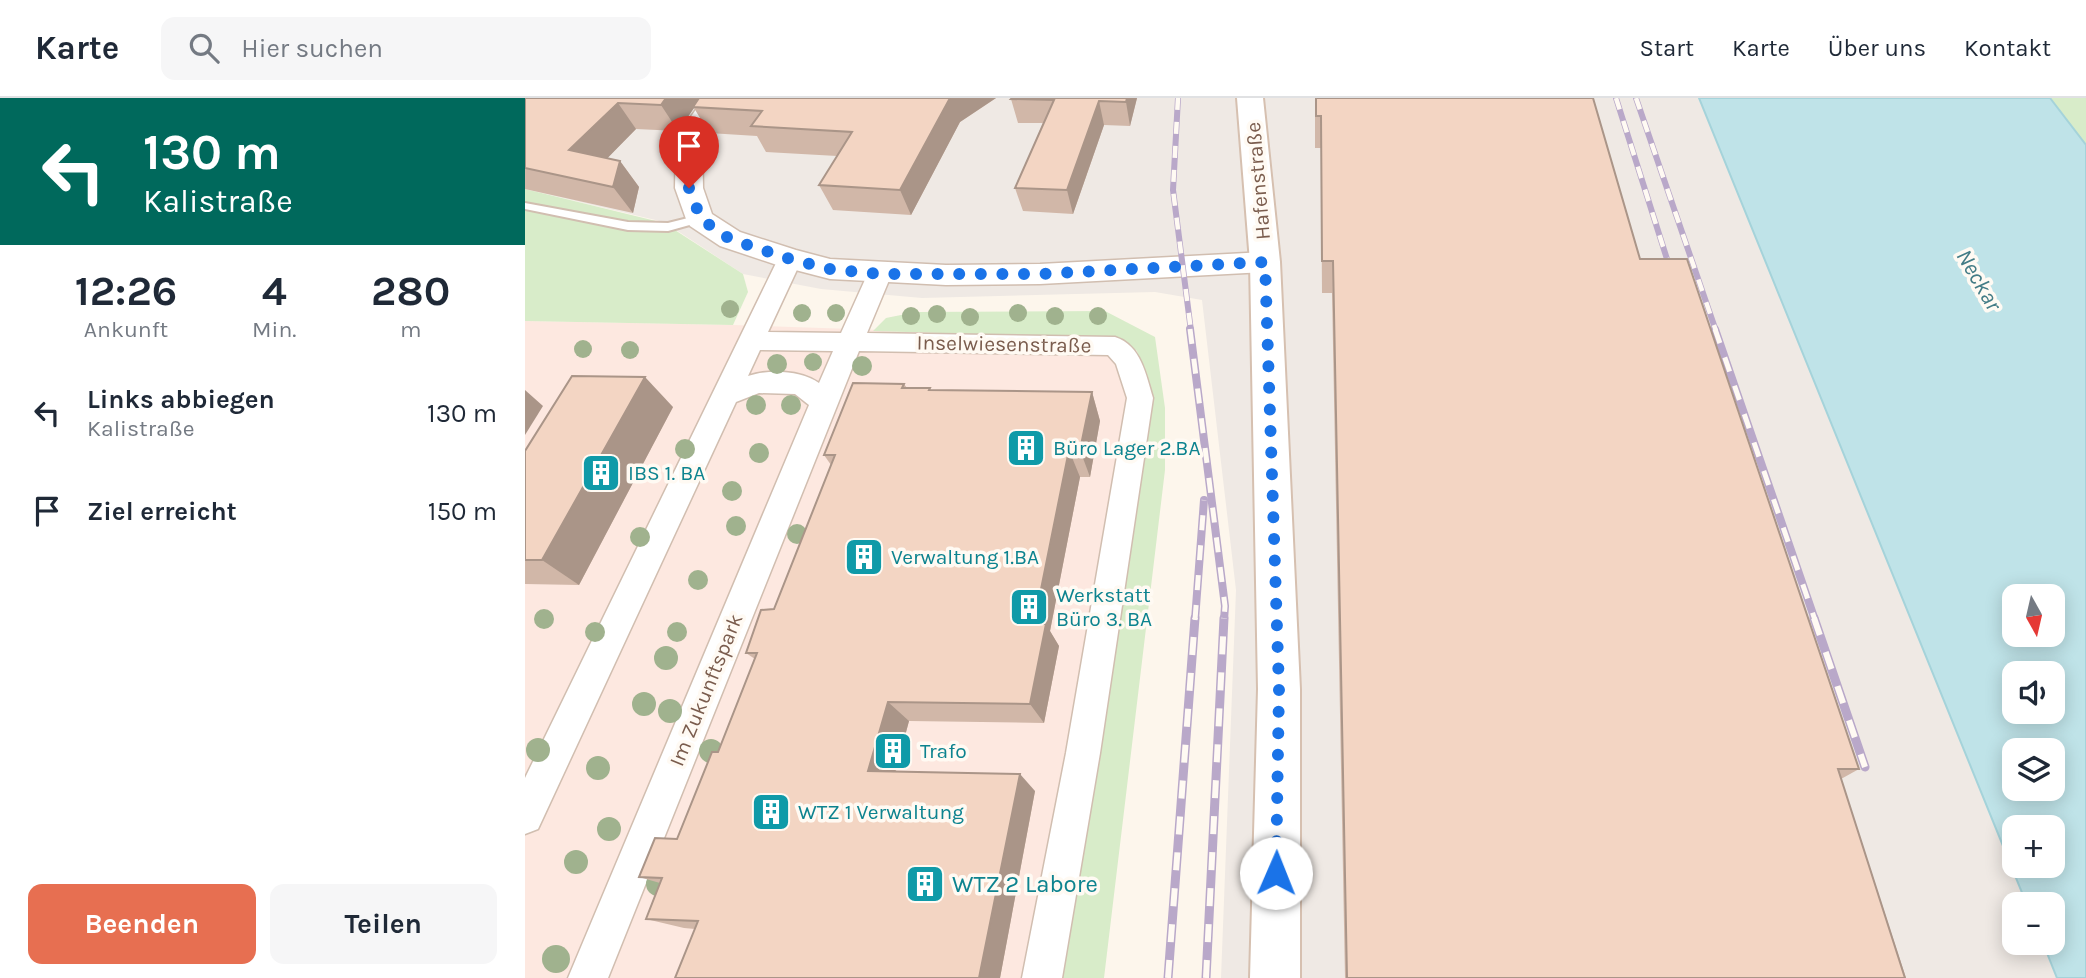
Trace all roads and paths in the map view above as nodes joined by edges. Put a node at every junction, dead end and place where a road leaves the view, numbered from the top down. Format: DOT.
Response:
graph roads {
  1 [pos="717,98"];
  2 [pos="1250,98"];
  3 [pos="525,206"];
  4 [pos="701,219"];
  5 [pos="790,259"];
  6 [pos="1265,262"];
  7 [pos="880,274"];
  8 [pos="751,341"];
  9 [pos="851,343"];
  10 [pos="723,396"];
  11 [pos="824,402"];
  12 [pos="525,816"];
  13 [pos="588,978"];
  14 [pos="1042,978"];
  15 [pos="1275,978"];
  1 -- 4 [label="street"];
  2 -- 6 [label="main road, Hafenstraße"];
  3 -- 4 [label="lane"];
  4 -- 5 [label="street"];
  5 -- 7 [label="street"];
  5 -- 8 [label="street"];
  6 -- 7 [label="street"];
  6 -- 15 [label="main road, Hafenstraße"];
  7 -- 9 [label="street, Im Zukunftspark"];
  8 -- 9 [label="street, Inselwiesenstraße"];
  8 -- 10 [label="street"];
  9 -- 11 [label="street, Im Zukunftspark"];
  9 -- 14 [label="street, Inselwiesenstraße"];
  10 -- 11 [label="street"];
  10 -- 12 [label="street"];
  11 -- 13 [label="street, Im Zukunftspark"];
}
